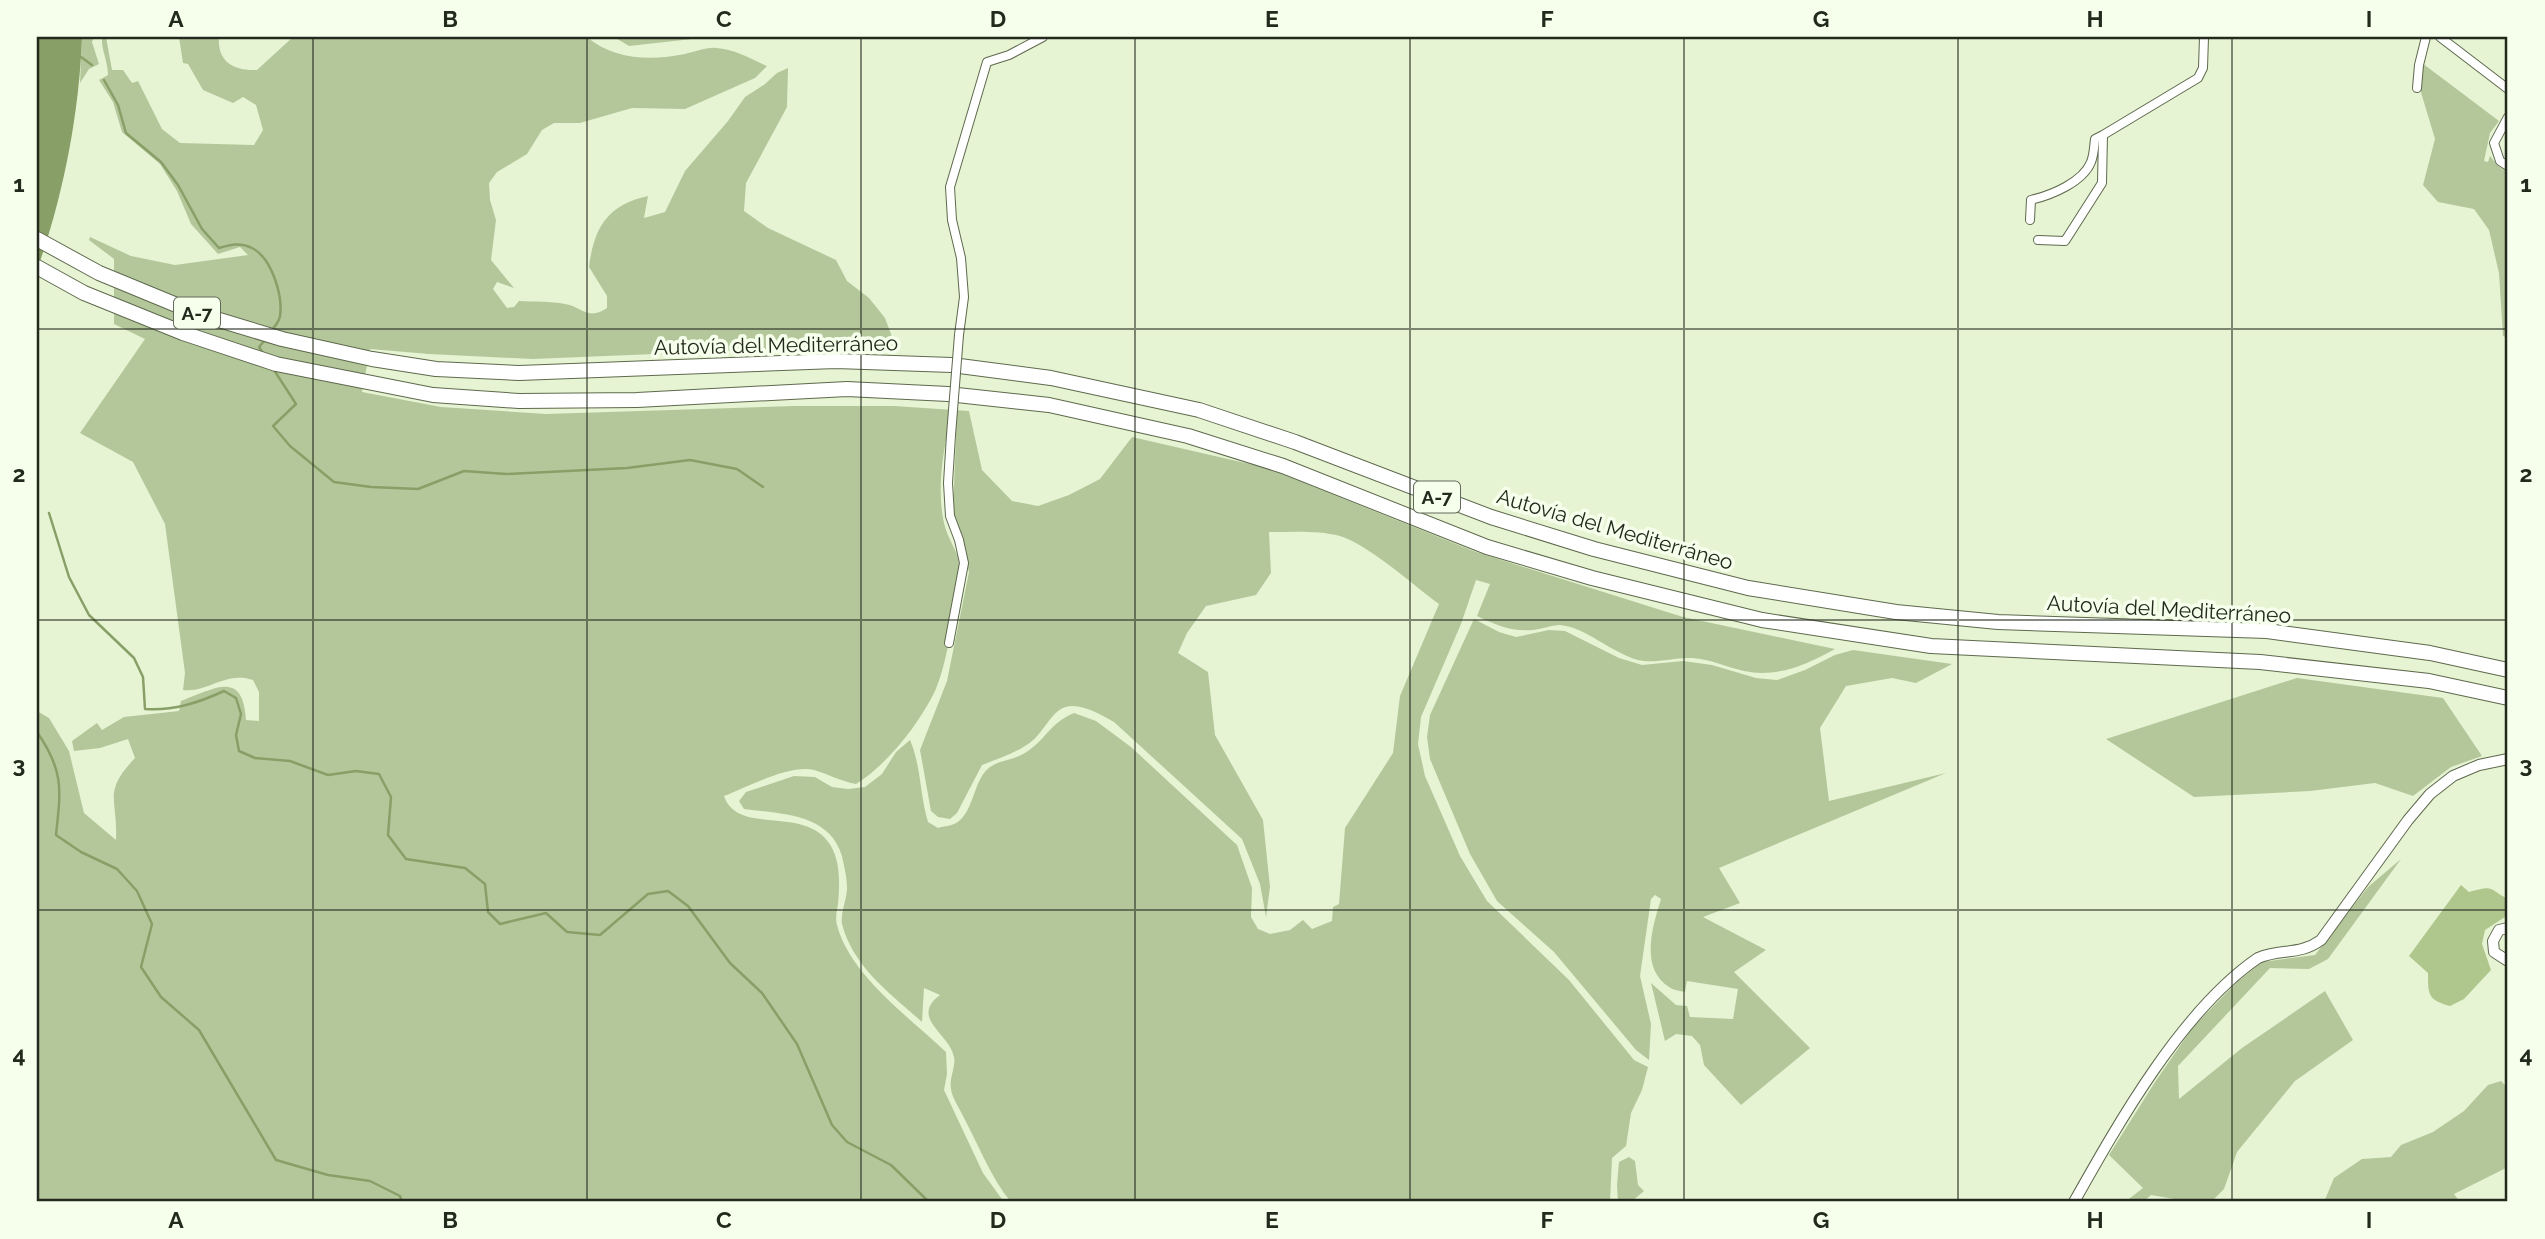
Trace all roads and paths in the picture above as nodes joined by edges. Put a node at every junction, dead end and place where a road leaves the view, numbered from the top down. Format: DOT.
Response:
graph roads {
  1 [pos="1044,37"];
  2 [pos="2204,37"];
  3 [pos="2426,37"];
  4 [pos="2440,37"];
  5 [pos="2417,88"];
  6 [pos="2508,89"];
  7 [pos="2508,117"];
  8 [pos="2103,135"];
  9 [pos="2508,166"];
  10 [pos="2031,220"];
  11 [pos="37,239"];
  12 [pos="2038,240"];
  13 [pos="37,267"];
  14 [pos="949,643"];
  15 [pos="2508,670"];
  16 [pos="2508,698"];
  17 [pos="2508,759"];
  18 [pos="2508,928"];
  19 [pos="2508,961"];
  20 [pos="2074,1202"];
  1 -- 14 [label="street, bridge"];
  2 -- 8 [label="street"];
  3 -- 5 [label="street"];
  4 -- 6 [label="street"];
  7 -- 9 [label="street"];
  8 -- 10 [label="street"];
  8 -- 12 [label="street"];
  11 -- 15 [label="highway, Autovía del Mediterráneo / A-7"];
  13 -- 16 [label="highway, A-7"];
  17 -- 20 [label="main road"];
  18 -- 19 [label="main road"];
}
